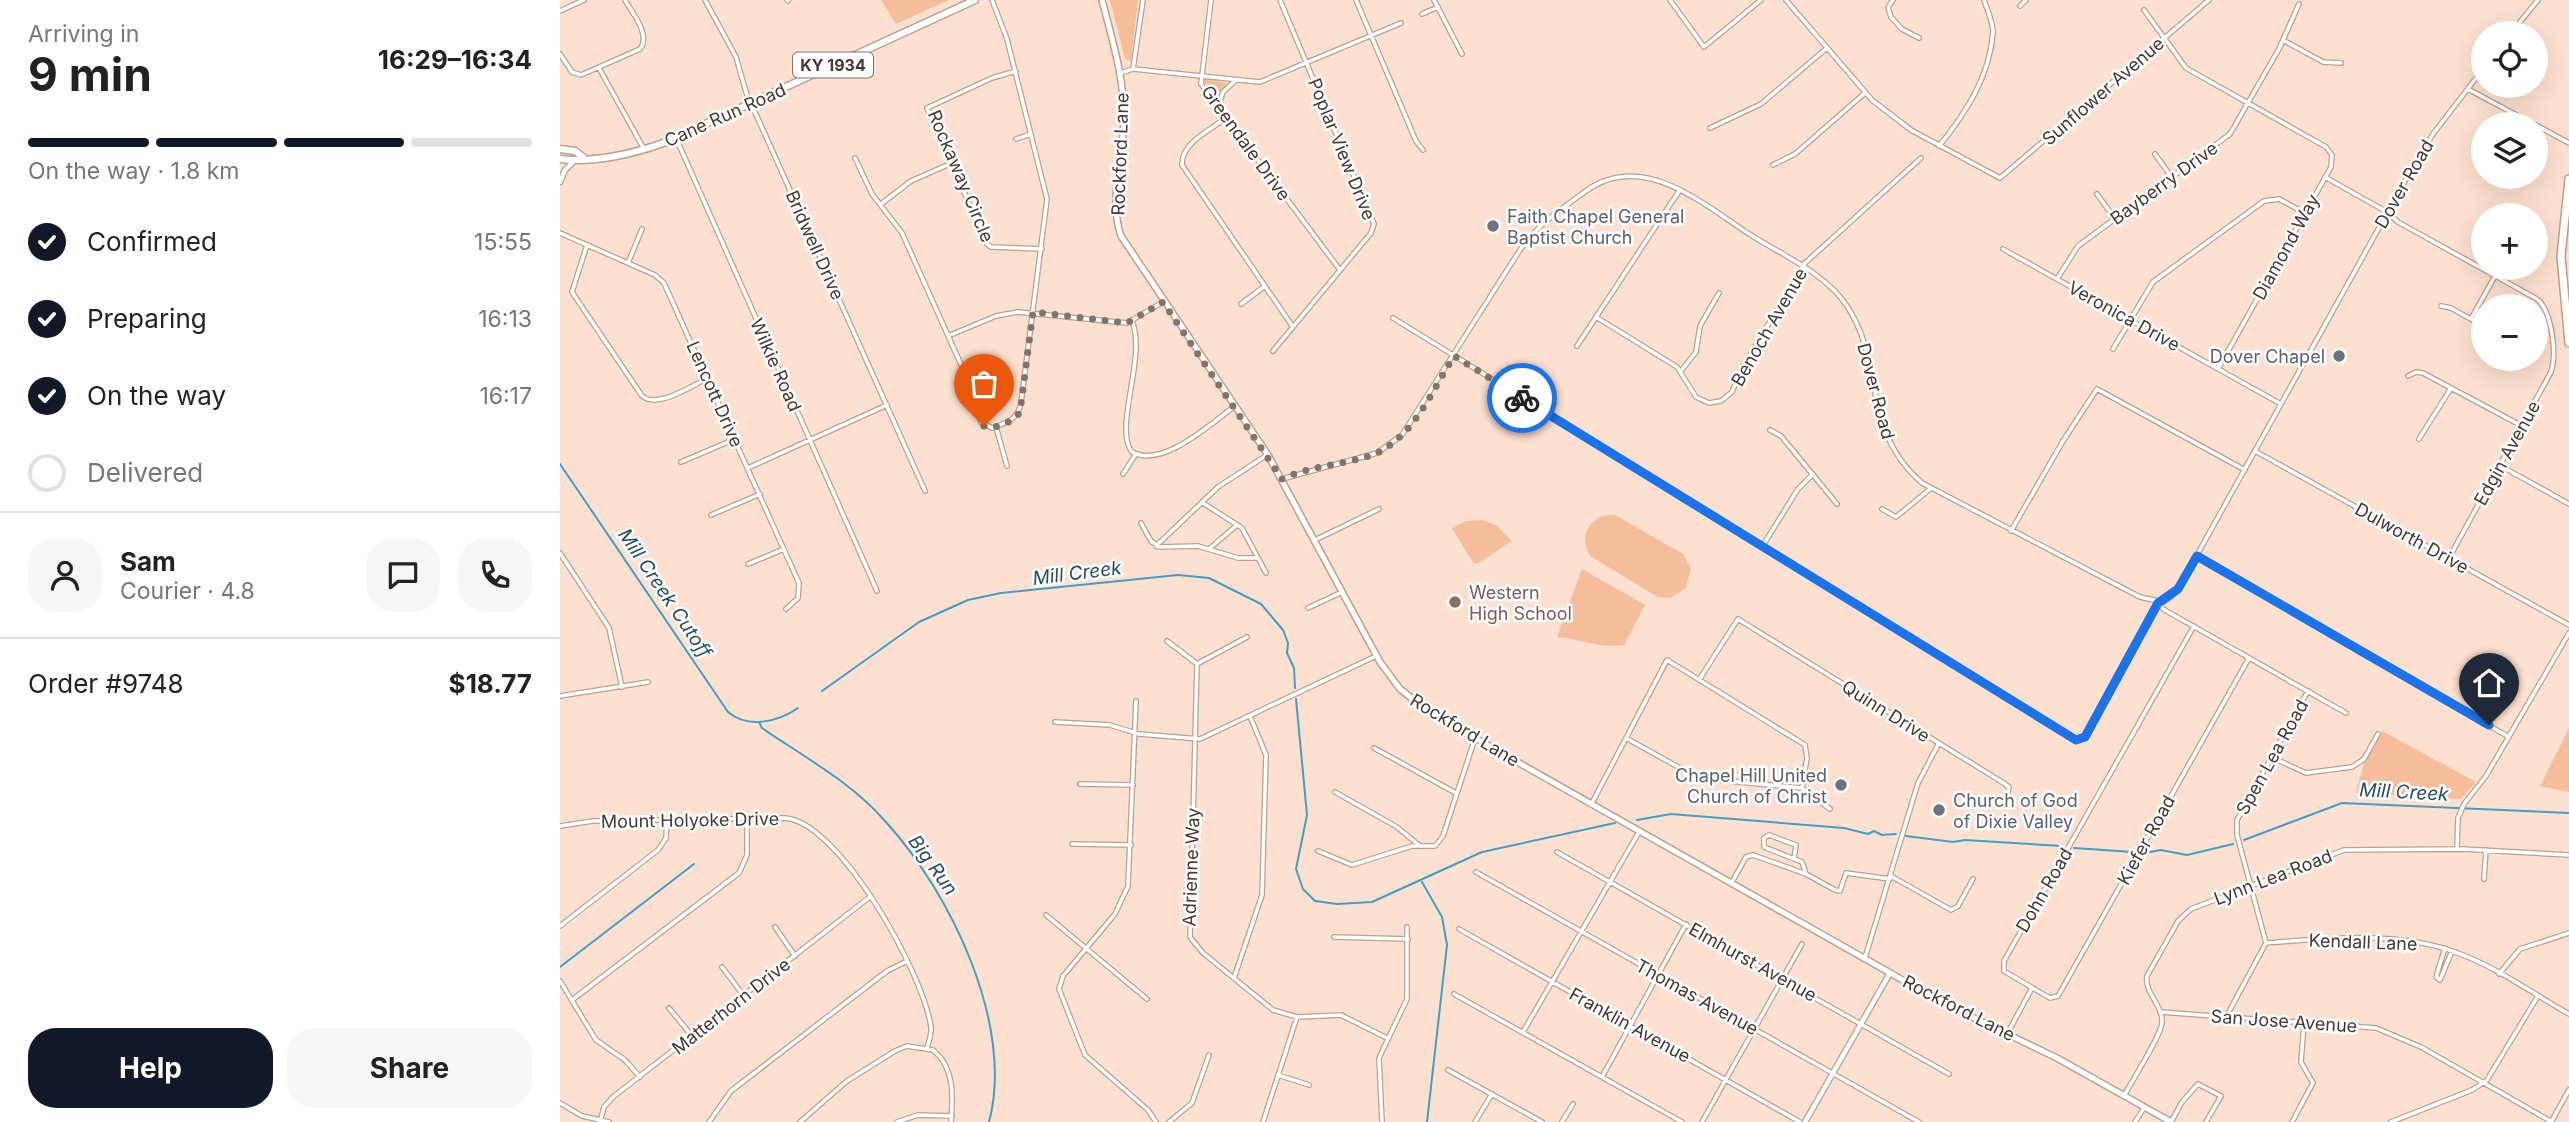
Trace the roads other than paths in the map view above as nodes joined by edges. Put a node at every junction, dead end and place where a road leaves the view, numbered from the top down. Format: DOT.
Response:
graph roads {
  1 [pos="584,0"];
  2 [pos="625,0"];
  3 [pos="705,0"];
  4 [pos="975,0"];
  5 [pos="992,0"];
  6 [pos="1102,0"];
  7 [pos="1143,0"];
  8 [pos="1211,0"];
  9 [pos="1280,0"];
  10 [pos="1356,0"];
  11 [pos="1434,0"];
  12 [pos="1670,0"];
  13 [pos="1762,0"];
  14 [pos="1786,0"];
  15 [pos="1893,0"];
  16 [pos="1984,0"];
  17 [pos="2026,0"];
  18 [pos="2209,0"];
  19 [pos="2538,0"];
  20 [pos="2299,4"];
  21 [pos="2020,6"];
  22 [pos="1438,7"];
  23 [pos="560,10"];
  24 [pos="2144,10"];
  25 [pos="1422,14"];
  26 [pos="2521,21"];
  27 [pos="1402,23"];
  28 [pos="1371,36"];
  29 [pos="1919,38"];
  30 [pos="2165,38"];
  31 [pos="2283,40"];
  32 [pos="1827,48"];
  33 [pos="560,54"];
  34 [pos="1462,54"];
  35 [pos="1306,63"];
  36 [pos="2341,63"];
  37 [pos="599,68"];
  38 [pos="1133,69"];
  39 [pos="1016,71"];
  40 [pos="1121,73"];
  41 [pos="1201,76"];
  42 [pos="1235,81"];
  43 [pos="2471,85"];
  44 [pos="2468,89"];
  45 [pos="1865,93"];
  46 [pos="751,103"];
  47 [pos="2248,104"];
  48 [pos="1217,107"];
  49 [pos="2511,112"];
  50 [pos="1226,118"];
  51 [pos="1710,128"];
  52 [pos="2548,132"];
  53 [pos="1031,134"];
  54 [pos="676,138"];
  55 [pos="1016,139"];
  56 [pos="2569,143"];
  57 [pos="1939,146"];
  58 [pos="560,149"];
  59 [pos="644,149"];
  60 [pos="1423,150"];
  61 [pos="2155,154"];
  62 [pos="579,157"];
  63 [pos="855,158"];
  64 [pos="1921,158"];
  65 [pos="560,159"];
  66 [pos="951,163"];
  67 [pos="1773,165"];
  68 [pos="2325,177"];
  69 [pos="2172,178"];
  70 [pos="2569,179"];
  71 [pos="560,182"];
  72 [pos="1679,191"];
  73 [pos="2097,194"];
  74 [pos="880,205"];
  75 [pos="2387,212"];
  76 [pos="2305,213"];
  77 [pos="2115,219"];
  78 [pos="642,229"];
  79 [pos="560,233"];
  80 [pos="587,245"];
  81 [pos="2003,248"];
  82 [pos="1042,249"];
  83 [pos="628,263"];
  84 [pos="2471,263"];
  85 [pos="1803,267"];
  86 [pos="1340,270"];
  87 [pos="2057,279"];
  88 [pos="2502,280"];
  89 [pos="1265,286"];
  90 [pos="1718,293"];
  91 [pos="1163,302"];
  92 [pos="1241,304"];
  93 [pos="2441,306"];
  94 [pos="1033,312"];
  95 [pos="1596,317"];
  96 [pos="1394,318"];
  97 [pos="2130,319"];
  98 [pos="2471,319"];
  99 [pos="1132,321"];
  100 [pos="1293,327"];
  101 [pos="948,336"];
  102 [pos="2569,343"];
  103 [pos="1577,346"];
  104 [pos="2113,349"];
  105 [pos="1273,351"];
  106 [pos="1454,356"];
  107 [pos="2218,369"];
  108 [pos="1681,371"];
  109 [pos="2408,376"];
  110 [pos="708,378"];
  111 [pos="2451,388"];
  112 [pos="2281,404"];
  113 [pos="887,405"];
  114 [pos="1235,406"];
  115 [pos="2522,426"];
  116 [pos="996,427"];
  117 [pos="1770,430"];
  118 [pos="735,439"];
  119 [pos="2419,439"];
  120 [pos="809,441"];
  121 [pos="2255,451"];
  122 [pos="1136,454"];
  123 [pos="1268,455"];
  124 [pos="681,462"];
  125 [pos="2500,465"];
  126 [pos="1007,466"];
  127 [pos="748,468"];
  128 [pos="2245,470"];
  129 [pos="1123,474"];
  130 [pos="1813,474"];
  131 [pos="1282,479"];
  132 [pos="1930,489"];
  133 [pos="925,491"];
  134 [pos="760,494"];
  135 [pos="1203,503"];
  136 [pos="1837,504"];
  137 [pos="2569,504"];
  138 [pos="1379,509"];
  139 [pos="1882,509"];
  140 [pos="711,516"];
  141 [pos="1141,523"];
  142 [pos="1237,525"];
  143 [pos="2011,531"];
  144 [pos="1314,540"];
  145 [pos="1156,546"];
  146 [pos="1762,547"];
  147 [pos="784,549"];
  148 [pos="1209,550"];
  149 [pos="560,554"];
  150 [pos="2197,556"];
  151 [pos="1258,558"];
  152 [pos="2449,558"];
  153 [pos="748,564"];
  154 [pos="1266,573"];
  155 [pos="877,591"];
  156 [pos="1342,592"];
  157 [pos="2159,603"];
  158 [pos="1308,608"];
  159 [pos="786,609"];
  160 [pos="2569,625"];
  161 [pos="2194,626"];
  162 [pos="2569,633"];
  163 [pos="1247,637"];
  164 [pos="1167,641"];
  165 [pos="1377,655"];
  166 [pos="2249,658"];
  167 [pos="1196,664"];
  168 [pos="1699,680"];
  169 [pos="648,682"];
  170 [pos="622,687"];
  171 [pos="2308,691"];
  172 [pos="560,696"];
  173 [pos="1136,701"];
  174 [pos="2346,713"];
  175 [pos="1250,716"];
  176 [pos="1055,722"];
  177 [pos="1135,733"];
  178 [pos="2378,734"];
  179 [pos="2509,737"];
  180 [pos="1195,738"];
  181 [pos="1475,738"];
  182 [pos="1626,738"];
  183 [pos="1940,743"];
  184 [pos="1374,748"];
  185 [pos="2272,757"];
  186 [pos="1080,784"];
  187 [pos="1133,785"];
  188 [pos="1802,788"];
  189 [pos="1335,792"];
  190 [pos="2008,792"];
  191 [pos="1456,793"];
  192 [pos="1592,803"];
  193 [pos="1830,809"];
  194 [pos="747,819"];
  195 [pos="667,820"];
  196 [pos="560,826"];
  197 [pos="1640,830"];
  198 [pos="1072,844"];
  199 [pos="1131,845"];
  200 [pos="1420,846"];
  201 [pos="2457,849"];
  202 [pos="2486,850"];
  203 [pos="1318,851"];
  204 [pos="1557,852"];
  205 [pos="2569,855"];
  206 [pos="1794,859"];
  207 [pos="1476,872"];
  208 [pos="1806,874"];
  209 [pos="1890,878"];
  210 [pos="1973,879"];
  211 [pos="2484,879"];
  212 [pos="1610,881"];
  213 [pos="1732,882"];
  214 [pos="2252,885"];
  215 [pos="871,896"];
  216 [pos="1046,915"];
  217 [pos="1686,924"];
  218 [pos="560,926"];
  219 [pos="775,927"];
  220 [pos="1408,927"];
  221 [pos="1459,929"];
  222 [pos="1581,931"];
  223 [pos="2569,933"];
  224 [pos="1334,937"];
  225 [pos="1409,939"];
  226 [pos="2266,943"];
  227 [pos="1802,944"];
  228 [pos="2445,948"];
  229 [pos="1087,949"];
  230 [pos="2452,951"];
  231 [pos="795,956"];
  232 [pos="1865,958"];
  233 [pos="907,961"];
  234 [pos="722,967"];
  235 [pos="1890,973"];
  236 [pos="2499,974"];
  237 [pos="1659,975"];
  238 [pos="1234,978"];
  239 [pos="1783,979"];
  240 [pos="560,981"];
  241 [pos="1552,981"];
  242 [pos="2032,988"];
  243 [pos="1454,994"];
  244 [pos="744,996"];
  245 [pos="2538,996"];
  246 [pos="1147,999"];
  247 [pos="572,1000"];
  248 [pos="669,1008"];
  249 [pos="2160,1012"];
  250 [pos="2569,1014"];
  251 [pos="1297,1017"];
  252 [pos="2226,1018"];
  253 [pos="1861,1023"];
  254 [pos="2304,1023"];
  255 [pos="1630,1026"];
  256 [pos="1755,1029"];
  257 [pos="1523,1032"];
  258 [pos="2007,1034"];
  259 [pos="692,1036"];
  260 [pos="1387,1038"];
  261 [pos="927,1048"];
  262 [pos="1209,1055"];
  263 [pos="1448,1070"];
  264 [pos="1833,1074"];
  265 [pos="1949,1074"];
  266 [pos="1278,1075"];
  267 [pos="640,1077"];
  268 [pos="1602,1077"];
  269 [pos="1726,1080"];
  270 [pos="2482,1084"];
  271 [pos="1309,1085"];
  272 [pos="2569,1090"];
  273 [pos="1492,1094"];
  274 [pos="2124,1096"];
  275 [pos="560,1103"];
  276 [pos="1573,1104"];
  277 [pos="2144,1108"];
  278 [pos="952,1119"];
  279 [pos="600,1121"];
  280 [pos="609,1122"];
  281 [pos="709,1122"];
  282 [pos="800,1122"];
  283 [pos="897,1122"];
  284 [pos="1156,1122"];
  285 [pos="1169,1122"];
  286 [pos="1263,1122"];
  287 [pos="1382,1122"];
  288 [pos="1475,1122"];
  289 [pos="1542,1122"];
  290 [pos="1562,1122"];
  291 [pos="1682,1122"];
  292 [pos="1702,1122"];
  293 [pos="1803,1122"];
  294 [pos="1919,1122"];
  295 [pos="2135,1122"];
  296 [pos="2171,1122"];
  297 [pos="2206,1122"];
  298 [pos="2292,1122"];
  299 [pos="2391,1122"];
  300 [pos="2552,1122"];
  1 -- 23 [label="street"];
  2 -- 37 [label="street"];
  3 -- 46 [label="street, Bridwell Drive"];
  4 -- 46 [label="highway, Cane Run Road / KY 1934"];
  5 -- 39 [label="street"];
  6 -- 40 [label="main road, Rockford Lane"];
  7 -- 38 [label="street, Rockford Lane"];
  8 -- 41 [label="street, Greendale Drive"];
  9 -- 35 [label="street, Poplar View Drive"];
  10 -- 28 [label="street"];
  11 -- 22 [label="street"];
  12 -- 13 [label="street"];
  14 -- 32 [label="street"];
  15 -- 29 [label="street"];
  16 -- 57 [label="street"];
  17 -- 21 [label="street"];
  18 -- 30 [label="street, Sunflower Avenue"];
  19 -- 26 [label="street"];
  20 -- 31 [label="street, Bayberry Drive"];
  22 -- 25 [label="street"];
  22 -- 34 [label="street"];
  24 -- 30 [label="street"];
  27 -- 28 [label="street"];
  28 -- 35 [label="street"];
  28 -- 60 [label="street"];
  30 -- 47 [label="street"];
  30 -- 57 [label="street, Sunflower Avenue"];
  31 -- 36 [label="street"];
  31 -- 47 [label="street, Bayberry Drive"];
  32 -- 45 [label="street"];
  32 -- 51 [label="street"];
  33 -- 37 [label="street"];
  35 -- 42 [label="street"];
  35 -- 86 [label="street, Poplar View Drive"];
  37 -- 59 [label="street"];
  38 -- 40 [label="street"];
  38 -- 41 [label="street"];
  39 -- 53 [label="street"];
  39 -- 66 [label="street, Rockaway Circle"];
  40 -- 91 [label="main road, Rockford Lane"];
  41 -- 42 [label="street"];
  41 -- 48 [label="street, Greendale Drive"];
  42 -- 48 [label="street"];
  43 -- 44 [label="street, Dover Road"];
  44 -- 49 [label="street"];
  44 -- 75 [label="street, Dover Road"];
  45 -- 57 [label="street"];
  45 -- 67 [label="street"];
  46 -- 54 [label="highway, Cane Run Road / KY 1934"];
  46 -- 113 [label="street, Bridwell Drive"];
  47 -- 68 [label="street, Diamond Way"];
  47 -- 69 [label="street, Bayberry Drive"];
  48 -- 50 [label="street, Greendale Drive"];
  50 -- 86 [label="street, Greendale Drive"];
  50 -- 89 [label="street"];
  52 -- 56 [label="street"];
  53 -- 55 [label="street"];
  53 -- 82 [label="street"];
  54 -- 59 [label="highway, Cane Run Road / KY 1934"];
  54 -- 120 [label="street, Wilkie Road"];
  58 -- 62 [label="highway, Cane Run Road / KY 1934"];
  59 -- 62 [label="highway, Cane Run Road / KY 1934"];
  61 -- 69 [label="street"];
  62 -- 65 [label="highway"];
  62 -- 71 [label="street"];
  63 -- 74 [label="street"];
  64 -- 85 [label="street, Benoch Avenue"];
  66 -- 74 [label="street"];
  66 -- 82 [label="street, Rockaway Circle"];
  68 -- 75 [label="street"];
  68 -- 76 [label="street, Diamond Way"];
  69 -- 77 [label="street, Bayberry Drive"];
  70 -- 102 [label="highway"];
  72 -- 85 [label="street, Dover Road"];
  72 -- 95 [label="street"];
  72 -- 106 [label="street, Dover Road"];
  73 -- 77 [label="street"];
  74 -- 101 [label="street"];
  75 -- 84 [label="street"];
  75 -- 112 [label="street, Dover Road"];
  76 -- 97 [label="street"];
  76 -- 107 [label="street, Diamond Way"];
  77 -- 87 [label="street, Bayberry Drive"];
  78 -- 83 [label="street"];
  79 -- 80 [label="street, Lencott Drive"];
  80 -- 83 [label="street, Lencott Drive"];
  80 -- 110 [label="street"];
  81 -- 87 [label="street, Veronica Drive"];
  82 -- 94 [label="street"];
  83 -- 110 [label="street, Lencott Drive"];
  85 -- 108 [label="street, Benoch Avenue"];
  85 -- 132 [label="street, Dover Road"];
  86 -- 100 [label="street, Poplar View Drive"];
  87 -- 97 [label="street, Veronica Drive"];
  88 -- 115 [label="street, Edgin Avenue"];
  89 -- 92 [label="street"];
  89 -- 100 [label="street"];
  90 -- 108 [label="street"];
  91 -- 99 [label="street"];
  91 -- 114 [label="main road, Rockford Lane"];
  93 -- 98 [label="street"];
  94 -- 99 [label="street"];
  94 -- 101 [label="street"];
  94 -- 116 [label="street"];
  95 -- 103 [label="street"];
  95 -- 108 [label="street"];
  96 -- 106 [label="street"];
  97 -- 104 [label="street"];
  97 -- 107 [label="street, Veronica Drive"];
  99 -- 122 [label="street"];
  100 -- 105 [label="street, Poplar View Drive"];
  101 -- 116 [label="street"];
  106 -- 131 [label="street, Dover Road"];
  106 -- 146 [label="street"];
  107 -- 112 [label="street, Veronica Drive"];
  109 -- 111 [label="street"];
  110 -- 118 [label="street, Lencott Drive"];
  111 -- 115 [label="street"];
  111 -- 119 [label="street"];
  112 -- 121 [label="street, Dover Road"];
  113 -- 120 [label="street"];
  113 -- 133 [label="street, Bridwell Drive"];
  114 -- 122 [label="street"];
  114 -- 123 [label="main road, Rockford Lane"];
  115 -- 125 [label="street, Edgin Avenue"];
  116 -- 126 [label="street"];
  117 -- 130 [label="street"];
  118 -- 124 [label="street"];
  118 -- 127 [label="street, Lencott Drive"];
  120 -- 127 [label="street"];
  120 -- 155 [label="street, Wilkie Road"];
  121 -- 128 [label="street, Dover Road"];
  121 -- 152 [label="street, Dulworth Drive"];
  122 -- 129 [label="street"];
  123 -- 131 [label="main road, Rockford Lane"];
  123 -- 135 [label="street"];
  125 -- 137 [label="street"];
  125 -- 152 [label="street, Edgin Avenue"];
  127 -- 134 [label="street, Lencott Drive"];
  128 -- 143 [label="street"];
  128 -- 150 [label="street, Dover Road"];
  130 -- 136 [label="street"];
  130 -- 146 [label="street"];
  131 -- 144 [label="main road, Rockford Lane"];
  132 -- 139 [label="street"];
  132 -- 143 [label="street, Dover Road"];
  134 -- 140 [label="street"];
  134 -- 147 [label="street, Lencott Drive"];
  135 -- 142 [label="street"];
  135 -- 145 [label="street"];
  138 -- 144 [label="street"];
  141 -- 145 [label="street"];
  142 -- 148 [label="street"];
  142 -- 151 [label="street"];
  143 -- 157 [label="street, Dover Road"];
  144 -- 156 [label="main road, Rockford Lane"];
  145 -- 148 [label="street"];
  146 -- 157 [label="street"];
  147 -- 153 [label="street"];
  147 -- 159 [label="street, Lencott Drive"];
  148 -- 151 [label="street"];
  149 -- 170 [label="street"];
  150 -- 157 [label="street, Dover Road"];
  150 -- 179 [label="street"];
  151 -- 154 [label="street"];
  152 -- 160 [label="street, Dulworth Drive"];
  156 -- 158 [label="street"];
  156 -- 165 [label="main road, Rockford Lane"];
  157 -- 161 [label="street"];
  161 -- 166 [label="street"];
  161 -- 242 [label="street, Dohn Road"];
  162 -- 179 [label="street"];
  163 -- 167 [label="street"];
  164 -- 167 [label="street"];
  165 -- 175 [label="street"];
  165 -- 181 [label="main road, Rockford Lane"];
  166 -- 171 [label="street"];
  166 -- 242 [label="street, Kiefer Road"];
  167 -- 180 [label="street, Adrienne Way"];
  168 -- 182 [label="street"];
  168 -- 183 [label="street, Quinn Drive"];
  168 -- 188 [label="street"];
  169 -- 170 [label="street"];
  170 -- 172 [label="street"];
  171 -- 174 [label="street"];
  171 -- 185 [label="street, Spen Lea Road"];
  173 -- 177 [label="street"];
  175 -- 180 [label="street"];
  175 -- 238 [label="street"];
  176 -- 177 [label="street"];
  177 -- 180 [label="street"];
  177 -- 187 [label="street"];
  178 -- 185 [label="street"];
  179 -- 201 [label="street"];
  180 -- 238 [label="street, Adrienne Way"];
  181 -- 191 [label="street"];
  181 -- 192 [label="main road, Rockford Lane"];
  182 -- 188 [label="street"];
  182 -- 192 [label="street"];
  183 -- 190 [label="street"];
  183 -- 209 [label="street, Quinn Drive"];
  184 -- 191 [label="street"];
  185 -- 214 [label="street, Spen Lea Road"];
  186 -- 187 [label="street"];
  187 -- 199 [label="street"];
  188 -- 193 [label="street"];
  189 -- 200 [label="street"];
  191 -- 200 [label="street"];
  192 -- 197 [label="main road, Rockford Lane"];
  194 -- 195 [label="street, Mount Holyoke Drive"];
  194 -- 215 [label="street, Mount Holyoke Drive"];
  194 -- 247 [label="street"];
  195 -- 196 [label="street, Mount Holyoke Drive"];
  195 -- 218 [label="street"];
  197 -- 212 [label="street"];
  197 -- 213 [label="main road, Rockford Lane"];
  198 -- 199 [label="street"];
  199 -- 229 [label="street"];
  200 -- 203 [label="street"];
  201 -- 202 [label="street, Lynn Lea Road"];
  201 -- 214 [label="street, Lynn Lea Road"];
  202 -- 205 [label="street, Lynn Lea Road"];
  202 -- 211 [label="street"];
  204 -- 212 [label="street, Elmhurst Avenue"];
  206 -- 206 [label="street"];
  206 -- 208 [label="street"];
  207 -- 222 [label="street, Thomas Avenue"];
  208 -- 209 [label="street"];
  208 -- 213 [label="street"];
  209 -- 210 [label="street"];
  209 -- 232 [label="street, Quinn Drive"];
  212 -- 217 [label="street, Elmhurst Avenue"];
  212 -- 222 [label="street"];
  213 -- 232 [label="main road, Rockford Lane"];
  214 -- 226 [label="street, Spen Lea Road"];
  214 -- 249 [label="street, Lynn Lea Road"];
  215 -- 231 [label="street, Matterhorn Drive"];
  215 -- 233 [label="street, Mount Holyoke Drive"];
  216 -- 229 [label="street"];
  217 -- 237 [label="street"];
  217 -- 239 [label="street, Elmhurst Avenue"];
  219 -- 231 [label="street"];
  220 -- 225 [label="street"];
  221 -- 241 [label="street, Franklin Avenue"];
  222 -- 237 [label="street, Thomas Avenue"];
  222 -- 241 [label="street"];
  223 -- 236 [label="street"];
  224 -- 225 [label="street"];
  225 -- 260 [label="street"];
  226 -- 228 [label="street, Kendall Lane"];
  226 -- 252 [label="street"];
  227 -- 239 [label="street"];
  228 -- 230 [label="street, Kendall Lane"];
  228 -- 230 [label="street"];
  229 -- 246 [label="street"];
  229 -- 284 [label="street"];
  230 -- 236 [label="street, Kendall Lane"];
  231 -- 244 [label="street, Matterhorn Drive"];
  232 -- 235 [label="main road, Rockford Lane"];
  233 -- 261 [label="street, Mount Holyoke Drive"];
  233 -- 281 [label="street"];
  234 -- 244 [label="street"];
  235 -- 253 [label="street"];
  235 -- 258 [label="main road, Rockford Lane"];
  236 -- 245 [label="street, Kendall Lane"];
  237 -- 255 [label="street"];
  237 -- 256 [label="street, Thomas Avenue"];
  238 -- 251 [label="street, Adrienne Way"];
  239 -- 253 [label="street, Elmhurst Avenue"];
  239 -- 256 [label="street"];
  240 -- 247 [label="street"];
  241 -- 255 [label="street, Franklin Avenue"];
  241 -- 257 [label="street"];
  242 -- 258 [label="street"];
  243 -- 257 [label="street"];
  244 -- 259 [label="street, Matterhorn Drive"];
  245 -- 250 [label="street, Kendall Lane"];
  245 -- 270 [label="street"];
  247 -- 267 [label="street"];
  248 -- 259 [label="street"];
  249 -- 252 [label="street, San Jose Avenue"];
  249 -- 274 [label="street"];
  251 -- 260 [label="street, Adrienne Way"];
  251 -- 266 [label="street"];
  252 -- 254 [label="street, San Jose Avenue"];
  253 -- 264 [label="street"];
  253 -- 265 [label="street, Elmhurst Avenue"];
  254 -- 270 [label="street, San Jose Avenue"];
  254 -- 298 [label="street"];
  255 -- 268 [label="street"];
  255 -- 269 [label="street, Franklin Avenue"];
  256 -- 264 [label="street, Thomas Avenue"];
  256 -- 269 [label="street"];
  257 -- 268 [label="street"];
  258 -- 274 [label="main road, Rockford Lane"];
  259 -- 267 [label="street, Matterhorn Drive"];
  260 -- 287 [label="street"];
  261 -- 278 [label="street"];
  261 -- 282 [label="street"];
  262 -- 285 [label="street"];
  263 -- 273 [label="street"];
  264 -- 293 [label="street"];
  264 -- 294 [label="street, Thomas Avenue"];
  266 -- 271 [label="street"];
  266 -- 286 [label="street"];
  267 -- 279 [label="street, Matterhorn Drive"];
  268 -- 291 [label="street"];
  269 -- 292 [label="street"];
  269 -- 293 [label="street, Franklin Avenue"];
  270 -- 299 [label="street"];
  270 -- 300 [label="street, San Jose Avenue"];
  272 -- 300 [label="street"];
  273 -- 288 [label="street"];
  273 -- 289 [label="street"];
  274 -- 277 [label="main road, Rockford Lane"];
  275 -- 279 [label="street"];
  276 -- 290 [label="street"];
  277 -- 295 [label="street"];
  277 -- 296 [label="main road, Rockford Lane"];
  278 -- 283 [label="street"];
  279 -- 280 [label="street"];
  296 -- 297 [label="street"];
}
